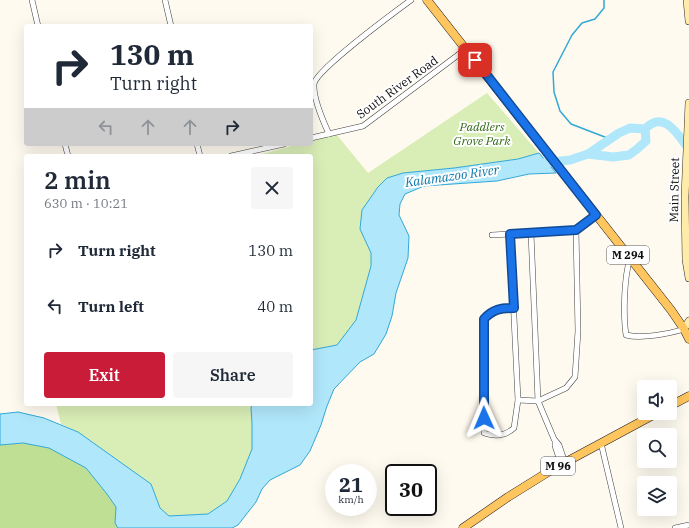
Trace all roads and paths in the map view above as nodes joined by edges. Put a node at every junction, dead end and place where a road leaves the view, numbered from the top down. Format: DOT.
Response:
graph roads {
  1 [pos="32,0"];
  2 [pos="165,0"];
  3 [pos="411,0"];
  4 [pos="427,0"];
  5 [pos="688,1"];
  6 [pos="689,21"];
  7 [pos="38,24"];
  8 [pos="171,24"];
  9 [pos="466,49"];
  10 [pos="689,103"];
  11 [pos="688,121"];
  12 [pos="329,134"];
  13 [pos="313,138"];
  14 [pos="275,146"];
  15 [pos="240,154"];
  16 [pos="596,215"];
  17 [pos="576,230"];
  18 [pos="531,233"];
  19 [pos="510,234"];
  20 [pos="492,235"];
  21 [pos="630,258"];
  22 [pos="689,278"];
  23 [pos="514,308"];
  24 [pos="689,321"];
  25 [pos="684,329"];
  26 [pos="689,339"];
  27 [pos="689,396"];
  28 [pos="518,400"];
  29 [pos="538,401"];
  30 [pos="677,402"];
  31 [pos="644,420"];
  32 [pos="601,443"];
  33 [pos="563,463"];
  34 [pos="689,525"];
  35 [pos="463,528"];
  36 [pos="621,528"];
  37 [pos="675,528"];
  1 -- 7 [label="street"];
  2 -- 8 [label="street"];
  3 -- 12 [label="street"];
  4 -- 9 [label="main road, M 294"];
  5 -- 6 [label="street"];
  9 -- 12 [label="street, South River Road"];
  9 -- 16 [label="main road, M 294"];
  10 -- 11 [label="street, Main Street"];
  11 -- 22 [label="street, Main Street"];
  12 -- 13 [label="street, South River Road"];
  14 -- 15 [label="street"];
  16 -- 17 [label="street"];
  16 -- 21 [label="main road, M 294"];
  17 -- 18 [label="street"];
  17 -- 29 [label="street"];
  18 -- 19 [label="street"];
  18 -- 29 [label="street"];
  19 -- 20 [label="street"];
  19 -- 23 [label="street"];
  21 -- 25 [label="main road, M 294"];
  21 -- 25 [label="street"];
  23 -- 28 [label="street"];
  23 -- 28 [label="street"];
  24 -- 25 [label="street"];
  25 -- 26 [label="main road, M 294"];
  27 -- 30 [label="main road"];
  28 -- 29 [label="street"];
  29 -- 33 [label="street"];
  31 -- 32 [label="main road, M 96"];
  32 -- 33 [label="main road, M 96"];
  32 -- 36 [label="street"];
  33 -- 35 [label="main road, M 96"];
  34 -- 37 [label="street"];
}
